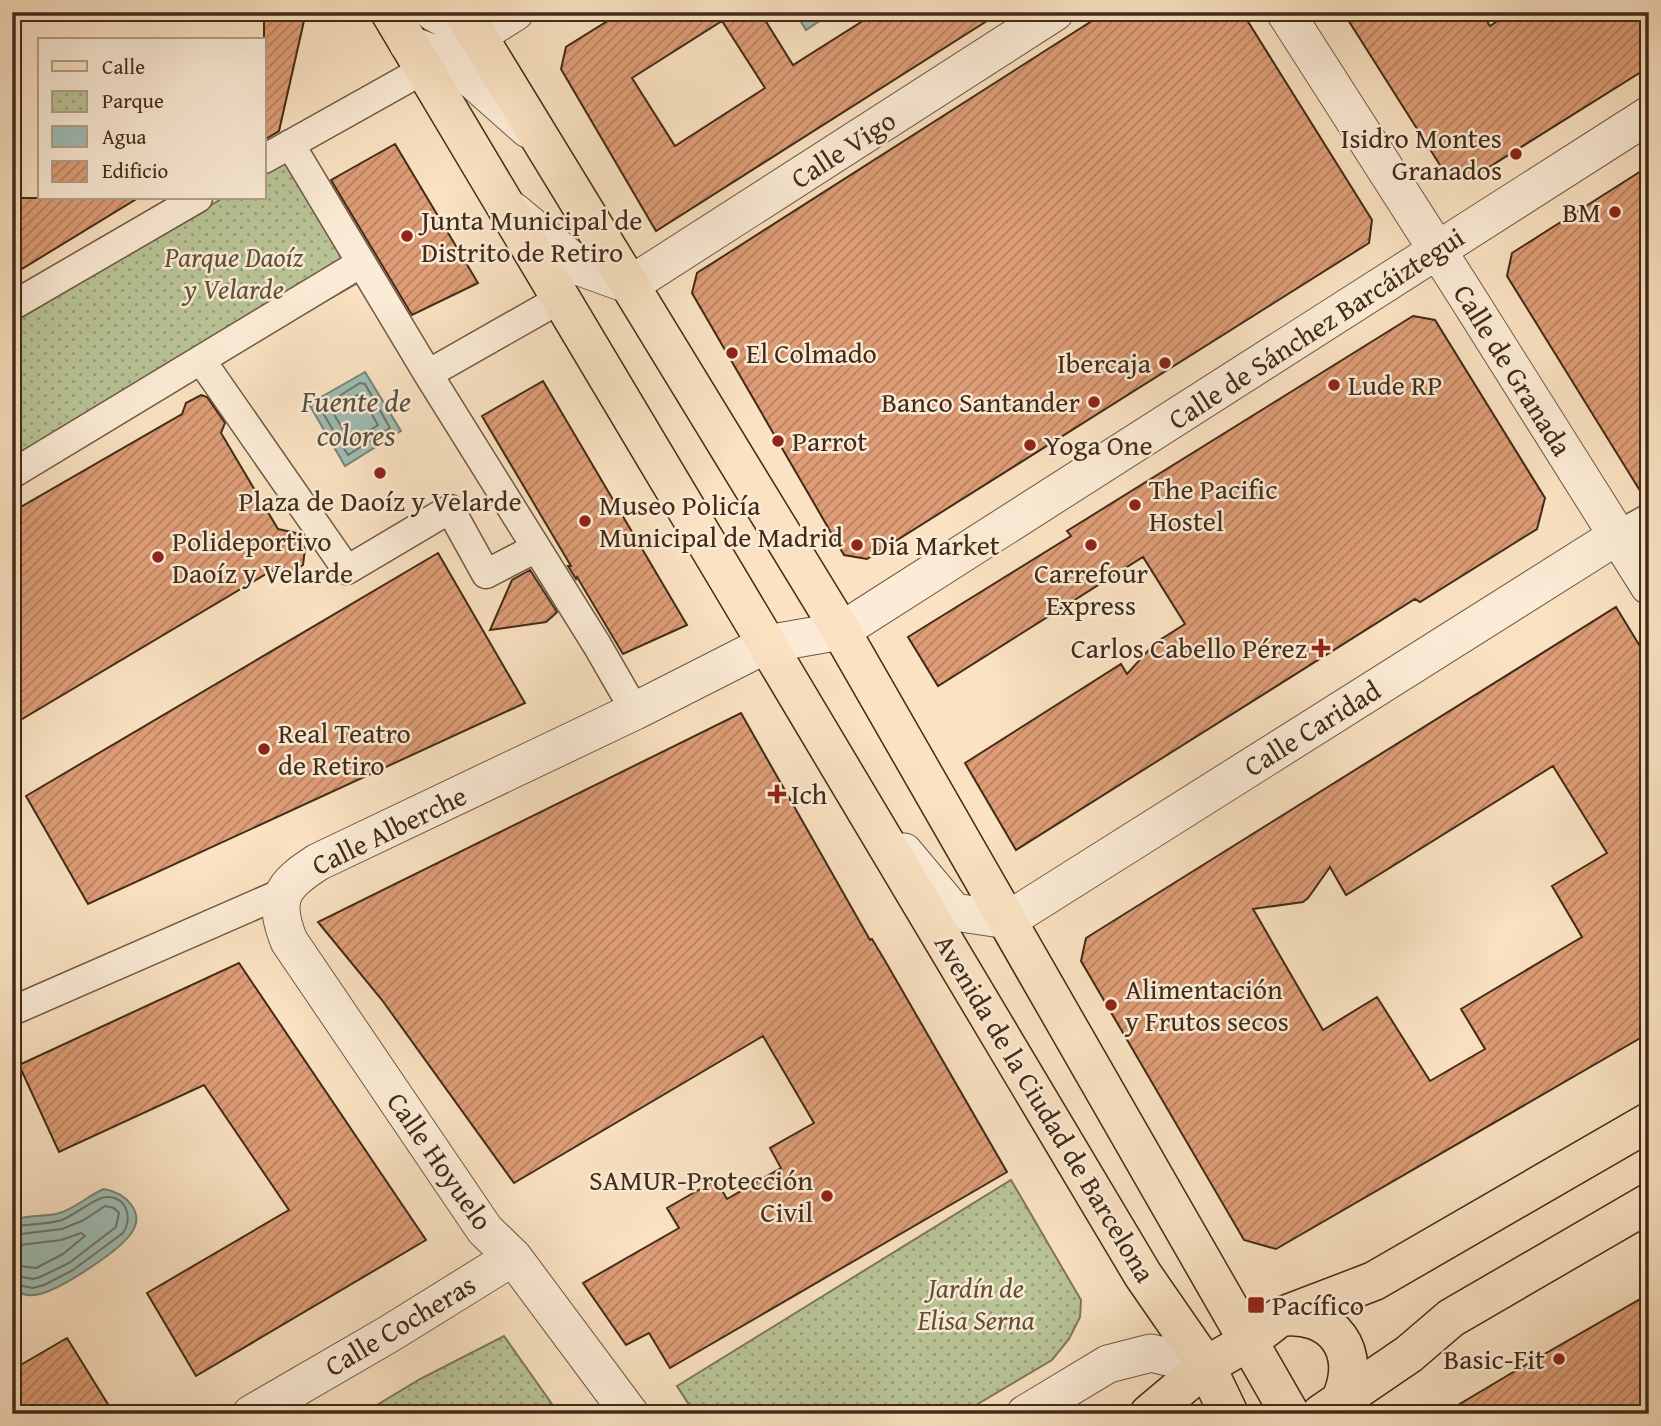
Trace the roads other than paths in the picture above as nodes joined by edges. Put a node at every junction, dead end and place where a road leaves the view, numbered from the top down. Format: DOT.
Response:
graph roads {
  1 [pos="432,12"];
  2 [pos="515,12"];
  3 [pos="1055,12"];
  4 [pos="1285,12"];
  5 [pos="470,24"];
  6 [pos="407,42"];
  7 [pos="1649,115"];
  8 [pos="542,142"];
  9 [pos="289,144"];
  10 [pos="266,158"];
  11 [pos="195,200"];
  12 [pos="503,203"];
  13 [pos="1437,250"];
  14 [pos="361,263"];
  15 [pos="630,285"];
  16 [pos="560,299"];
  17 [pos="12,306"];
  18 [pos="201,360"];
  19 [pos="428,374"];
  20 [pos="12,474"];
  21 [pos="1649,517"];
  22 [pos="1617,536"];
  23 [pos="536,548"];
  24 [pos="1649,586"];
  25 [pos="841,631"];
  26 [pos="767,644"];
  27 [pos="635,711"];
  28 [pos="861,801"];
  29 [pos="282,893"];
  30 [pos="1008,920"];
  31 [pos="12,1011"];
  32 [pos="1649,1122"];
  33 [pos="1649,1203"];
  34 [pos="513,1257"];
  35 [pos="1280,1317"];
  36 [pos="1249,1341"];
  37 [pos="1206,1366"];
  38 [pos="1331,1407"];
  39 [pos="1149,1413"];
  40 [pos="251,1414"];
  41 [pos="630,1414"];
  42 [pos="1025,1414"];
  43 [pos="1229,1414"];
  44 [pos="1290,1414"];
  1 -- 5 [label="street"];
  2 -- 5 [label="street"];
  3 -- 15 [label="street, Calle Vigo"];
  4 -- 13 [label="street, Calle de Granada"];
  5 -- 8 [label="main road, Avenida de la Ciudad de Barcelona"];
  6 -- 8 [label="street, Avenida de la Ciudad de Barcelona"];
  6 -- 9 [label="street"];
  6 -- 12 [label="main road, Avenida de la Ciudad de Barcelona"];
  7 -- 13 [label="street, Calle de Sánchez Barcáiztegui"];
  8 -- 15 [label="main road, Avenida de la Ciudad de Barcelona"];
  9 -- 10 [label="street"];
  9 -- 14 [label="street"];
  11 -- 17 [label="street"];
  12 -- 15 [label="street, Avenida de la Ciudad de Barcelona"];
  12 -- 16 [label="main road, Avenida de la Ciudad de Barcelona"];
  13 -- 22 [label="street, Calle de Granada"];
  13 -- 25 [label="street, Calle de Sánchez Barcáiztegui"];
  14 -- 18 [label="street"];
  14 -- 19 [label="street"];
  15 -- 25 [label="main road, Avenida de la Ciudad de Barcelona"];
  16 -- 19 [label="street"];
  16 -- 26 [label="main road, Avenida de la Ciudad de Barcelona"];
  18 -- 20 [label="street"];
  18 -- 23 [label="street"];
  19 -- 23 [label="street"];
  21 -- 22 [label="street"];
  22 -- 24 [label="street, Calle de Granada"];
  22 -- 30 [label="street, Calle Caridad"];
  23 -- 27 [label="street"];
  25 -- 26 [label="street"];
  25 -- 30 [label="main road, Avenida de la Ciudad de Barcelona"];
  26 -- 27 [label="street, Calle Alberche"];
  26 -- 28 [label="main road, Avenida de la Ciudad de Barcelona"];
  27 -- 29 [label="street, Calle Alberche"];
  28 -- 30 [label="street, Avenida de la Ciudad de Barcelona"];
  28 -- 37 [label="main road, Avenida de la Ciudad de Barcelona"];
  29 -- 31 [label="street, Calle Alberche"];
  29 -- 34 [label="street, Calle Hoyuelo"];
  30 -- 36 [label="main road, Avenida de la Ciudad de Barcelona"];
  32 -- 35 [label="main road"];
  33 -- 38 [label="main road"];
  34 -- 40 [label="street, Calle Cocheras"];
  34 -- 41 [label="street, Calle Hoyuelo"];
  35 -- 36 [label="main road"];
  35 -- 38 [label="main road"];
  36 -- 37 [label="main road"];
  36 -- 44 [label="main road, Avenida de la Ciudad de Barcelona"];
  37 -- 39 [label="main road"];
  37 -- 42 [label="street"];
  37 -- 43 [label="main road, Avenida de la Ciudad de Barcelona"];
}
